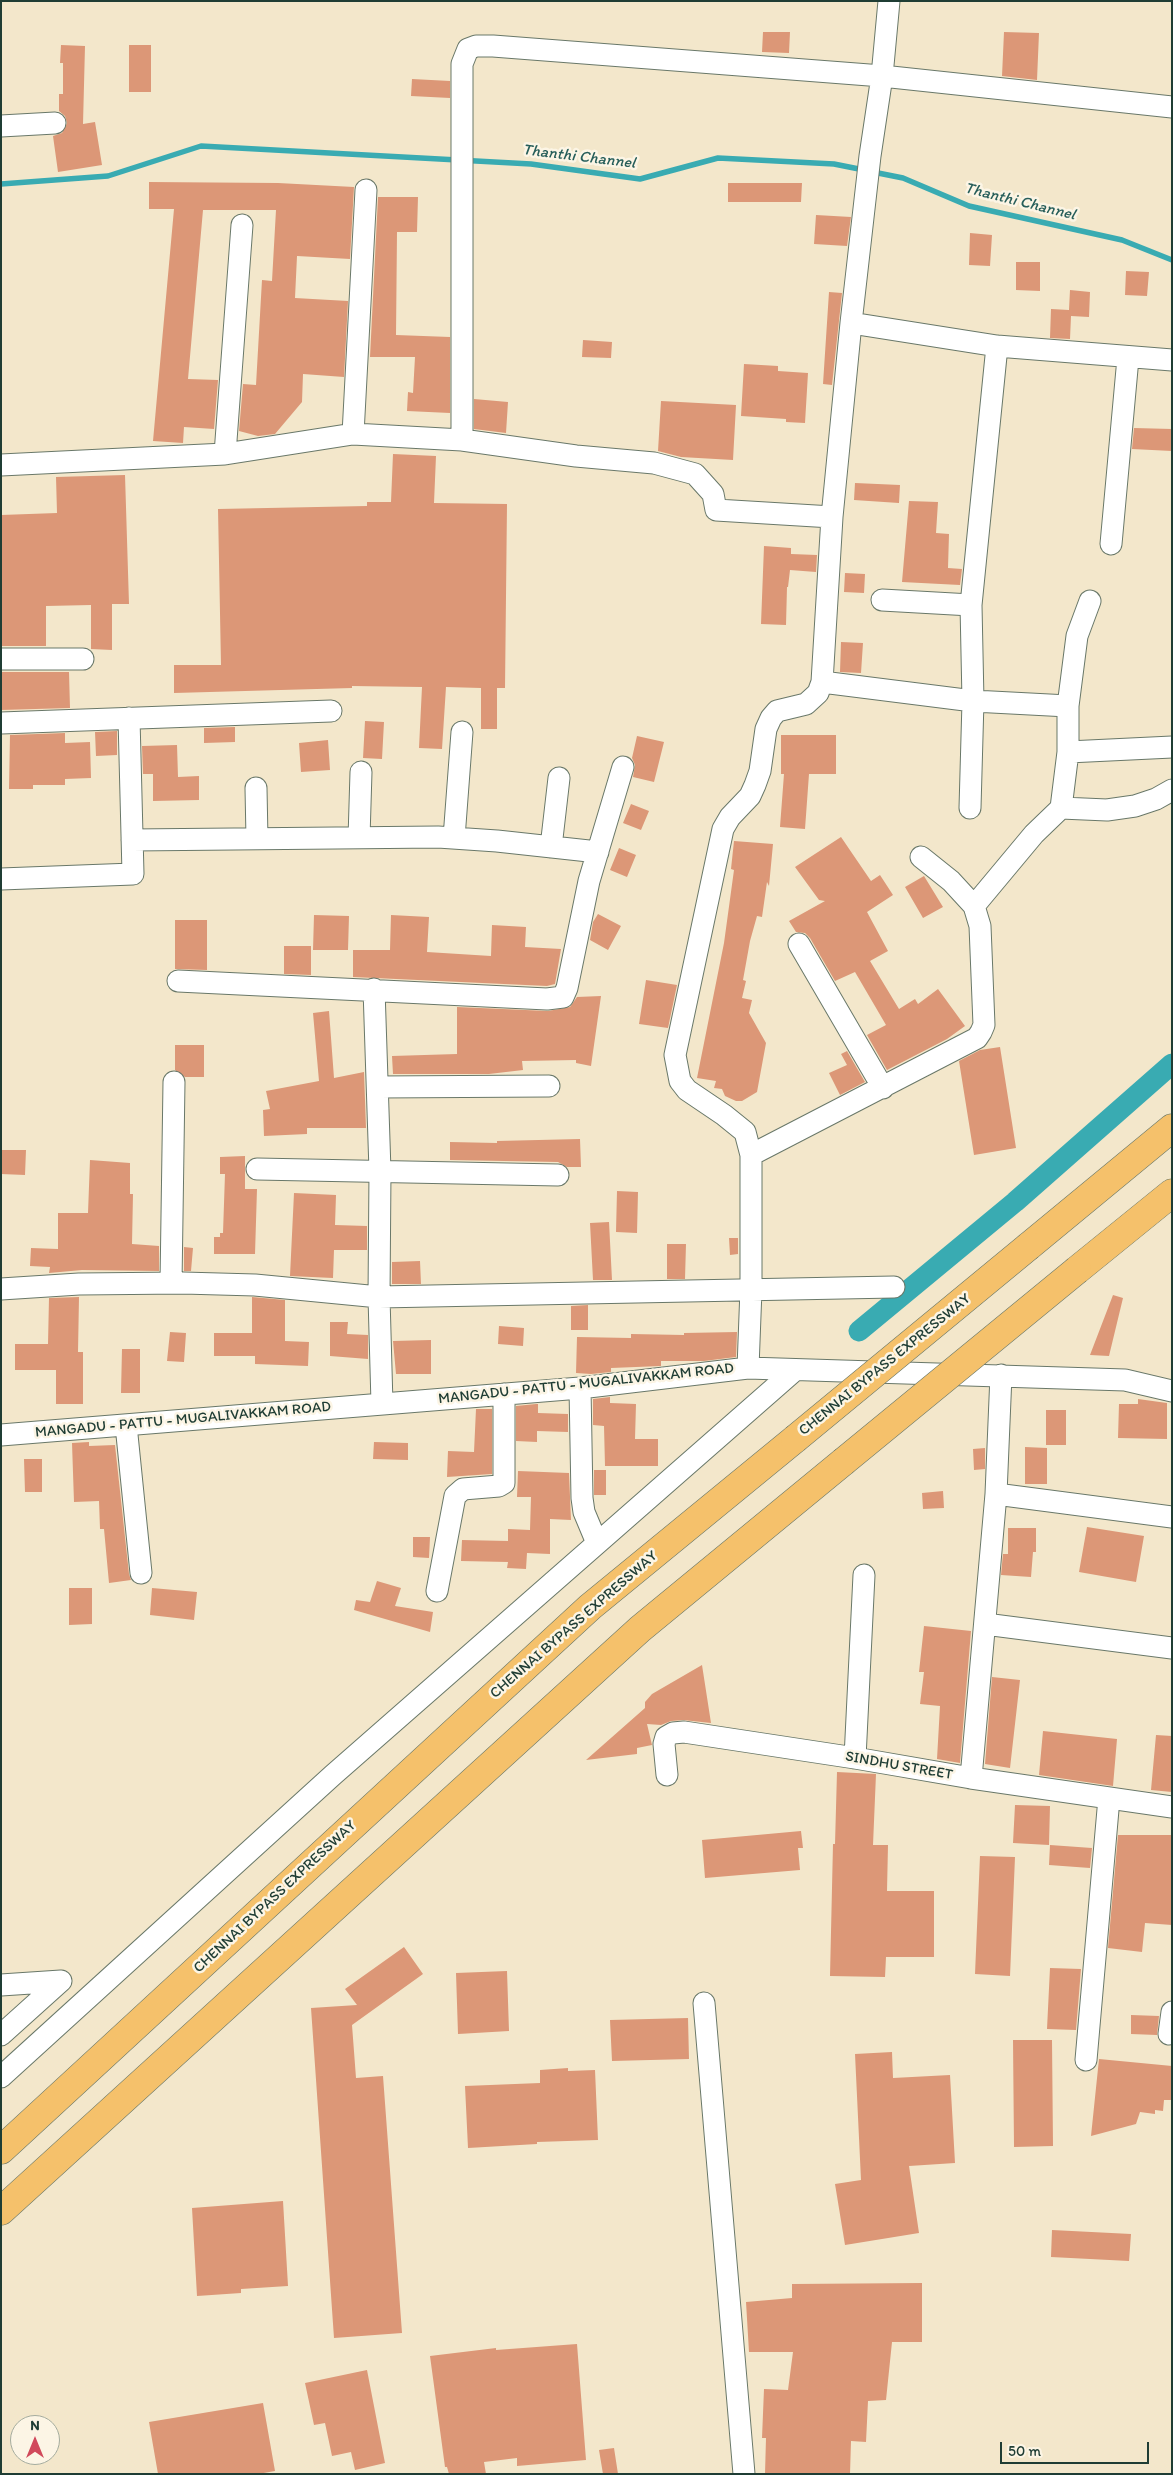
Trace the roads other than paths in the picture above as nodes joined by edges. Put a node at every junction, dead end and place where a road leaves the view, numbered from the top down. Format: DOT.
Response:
graph roads {
  1 [pos="889,1"];
  2 [pos="882,76"];
  3 [pos="1172,107"];
  4 [pos="55,123"];
  5 [pos="1,126"];
  6 [pos="366,190"];
  7 [pos="242,225"];
  8 [pos="851,323"];
  9 [pos="996,346"];
  10 [pos="1128,358"];
  11 [pos="1172,360"];
  12 [pos="353,434"];
  13 [pos="462,440"];
  14 [pos="225,454"];
  15 [pos="1,465"];
  16 [pos="832,517"];
  17 [pos="1111,544"];
  18 [pos="882,600"];
  19 [pos="1090,601"];
  20 [pos="972,605"];
  21 [pos="1,659"];
  22 [pos="82,659"];
  23 [pos="822,682"];
  24 [pos="973,701"];
  25 [pos="1068,706"];
  26 [pos="331,712"];
  27 [pos="129,718"];
  28 [pos="1,723"];
  29 [pos="462,732"];
  30 [pos="1172,748"];
  31 [pos="1068,752"];
  32 [pos="624,766"];
  33 [pos="361,772"];
  34 [pos="558,778"];
  35 [pos="256,788"];
  36 [pos="1172,790"];
  37 [pos="970,808"];
  38 [pos="1061,808"];
  39 [pos="359,838"];
  40 [pos="454,838"];
  41 [pos="257,839"];
  42 [pos="132,840"];
  43 [pos="551,847"];
  44 [pos="598,852"];
  45 [pos="921,857"];
  46 [pos="1,879"];
  47 [pos="974,906"];
  48 [pos="799,944"];
  49 [pos="178,981"];
  50 [pos="374,989"];
  51 [pos="174,1082"];
  52 [pos="548,1086"];
  53 [pos="378,1087"];
  54 [pos="883,1088"];
  55 [pos="1172,1128"];
  56 [pos="750,1155"];
  57 [pos="256,1169"];
  58 [pos="380,1171"];
  59 [pos="558,1175"];
  60 [pos="1172,1192"];
  61 [pos="171,1283"];
  62 [pos="894,1287"];
  63 [pos="1,1289"];
  64 [pos="751,1289"];
  65 [pos="379,1297"];
  66 [pos="748,1368"];
  67 [pos="795,1370"];
  68 [pos="1001,1375"];
  69 [pos="580,1388"];
  70 [pos="1172,1390"];
  71 [pos="504,1394"];
  72 [pos="382,1404"];
  73 [pos="126,1425"];
  74 [pos="1,1435"];
  75 [pos="996,1494"];
  76 [pos="1172,1518"];
  77 [pos="597,1543"];
  78 [pos="141,1573"];
  79 [pos="864,1575"];
  80 [pos="437,1592"];
  81 [pos="985,1624"];
  82 [pos="1172,1648"];
  83 [pos="855,1758"];
  84 [pos="667,1775"];
  85 [pos="972,1778"];
  86 [pos="1109,1798"];
  87 [pos="1172,1807"];
  88 [pos="1,1985"];
  89 [pos="704,2003"];
  90 [pos="1172,2012"];
  91 [pos="1169,2034"];
  92 [pos="1,2035"];
  93 [pos="1086,2060"];
  94 [pos="1,2078"];
  95 [pos="1,2150"];
  96 [pos="1,2211"];
  97 [pos="744,2474"];
  1 -- 2 [label="street"];
  2 -- 3 [label="street"];
  2 -- 8 [label="street"];
  2 -- 13 [label="street"];
  4 -- 5 [label="street"];
  6 -- 12 [label="street"];
  7 -- 14 [label="street"];
  8 -- 9 [label="street"];
  8 -- 16 [label="street"];
  9 -- 10 [label="street"];
  9 -- 20 [label="street"];
  10 -- 11 [label="street"];
  10 -- 17 [label="street"];
  12 -- 13 [label="street"];
  12 -- 14 [label="street"];
  13 -- 16 [label="street"];
  14 -- 15 [label="street"];
  16 -- 23 [label="street"];
  18 -- 20 [label="street"];
  19 -- 25 [label="street"];
  20 -- 24 [label="street"];
  21 -- 22 [label="street"];
  23 -- 24 [label="street"];
  23 -- 56 [label="street"];
  24 -- 25 [label="street"];
  24 -- 37 [label="street"];
  25 -- 31 [label="street"];
  26 -- 27 [label="street"];
  27 -- 28 [label="street"];
  27 -- 42 [label="street"];
  29 -- 40 [label="street"];
  30 -- 31 [label="street"];
  31 -- 38 [label="street"];
  32 -- 44 [label="street"];
  33 -- 39 [label="street"];
  34 -- 43 [label="street"];
  35 -- 41 [label="street"];
  36 -- 38 [label="street"];
  38 -- 47 [label="street"];
  39 -- 40 [label="street"];
  39 -- 41 [label="street"];
  40 -- 43 [label="street"];
  41 -- 42 [label="street"];
  42 -- 46 [label="street"];
  43 -- 44 [label="street"];
  44 -- 50 [label="street"];
  45 -- 47 [label="street"];
  47 -- 54 [label="street"];
  48 -- 54 [label="street"];
  49 -- 50 [label="street"];
  50 -- 53 [label="street"];
  51 -- 61 [label="street"];
  52 -- 53 [label="street"];
  53 -- 58 [label="street"];
  54 -- 56 [label="street"];
  55 -- 95 [label="highway, CHENNAI BYPASS EXPRESSWAY, bridge"];
  56 -- 64 [label="street"];
  57 -- 58 [label="street"];
  58 -- 59 [label="street"];
  58 -- 65 [label="street"];
  60 -- 96 [label="highway, bridge"];
  61 -- 63 [label="street"];
  61 -- 65 [label="street"];
  62 -- 64 [label="street"];
  64 -- 65 [label="street"];
  64 -- 66 [label="street"];
  65 -- 72 [label="street"];
  66 -- 67 [label="street, MANGADU - PATTU - MUGALIVAKKAM ROAD"];
  66 -- 69 [label="street, MANGADU - PATTU - MUGALIVAKKAM ROAD"];
  67 -- 68 [label="street, MANGADU - PATTU - MUGALIVAKKAM ROAD"];
  67 -- 77 [label="street"];
  68 -- 70 [label="street, MANGADU - PATTU - MUGALIVAKKAM ROAD"];
  68 -- 75 [label="street"];
  69 -- 71 [label="street, MANGADU - PATTU - MUGALIVAKKAM ROAD"];
  69 -- 77 [label="street"];
  71 -- 72 [label="street, MANGADU - PATTU - MUGALIVAKKAM ROAD"];
  71 -- 80 [label="street"];
  72 -- 73 [label="street, MANGADU - PATTU - MUGALIVAKKAM ROAD"];
  73 -- 74 [label="street, MANGADU - PATTU - MUGALIVAKKAM ROAD"];
  73 -- 78 [label="street"];
  75 -- 76 [label="street"];
  75 -- 81 [label="street"];
  77 -- 94 [label="street"];
  79 -- 83 [label="street"];
  81 -- 82 [label="street"];
  81 -- 85 [label="street"];
  83 -- 84 [label="street, SINDHU STREET"];
  83 -- 85 [label="street, SINDHU STREET"];
  85 -- 86 [label="street, SINDHU STREET"];
  86 -- 87 [label="street, SINDHU STREET"];
  86 -- 93 [label="street"];
  88 -- 92 [label="street"];
  89 -- 97 [label="street"];
  90 -- 91 [label="street"];
}
